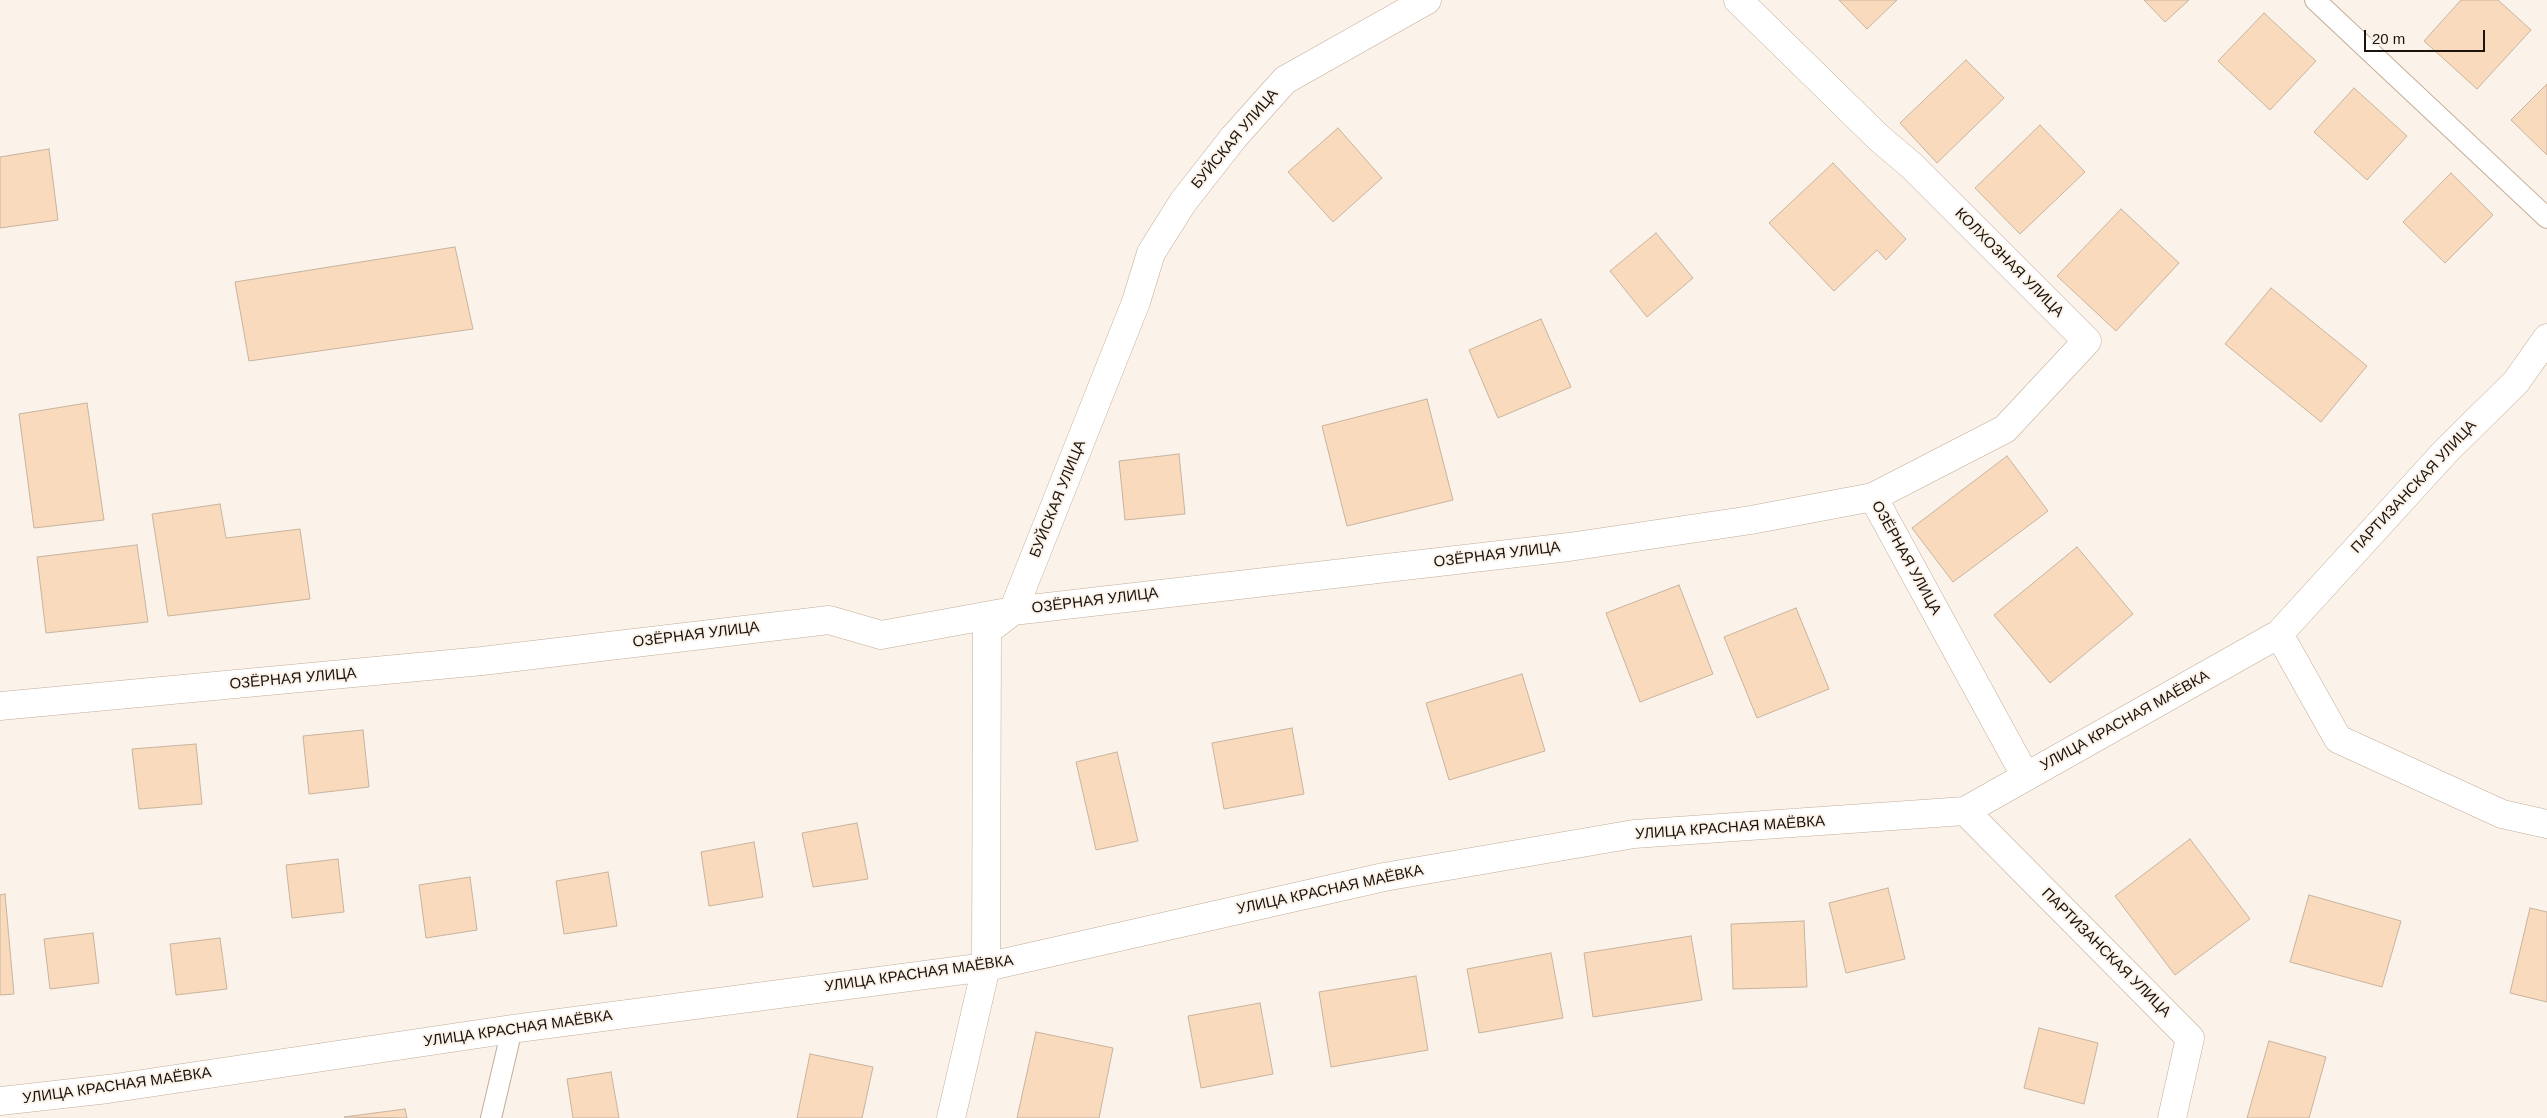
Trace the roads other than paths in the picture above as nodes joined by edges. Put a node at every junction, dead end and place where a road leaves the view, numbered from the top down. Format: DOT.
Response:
graph roads {
  1 [pos="1426,0"];
  2 [pos="1738,0"];
  3 [pos="2315,0"];
  4 [pos="2547,218"];
  5 [pos="2547,338"];
  6 [pos="1873,497"];
  7 [pos="1014,611"];
  8 [pos="2279,634"];
  9 [pos="0,706"];
  10 [pos="2026,776"];
  11 [pos="1965,811"];
  12 [pos="2547,824"];
  13 [pos="986,968"];
  14 [pos="512,1029"];
  15 [pos="0,1101"];
  16 [pos="491,1118"];
  17 [pos="951,1118"];
  18 [pos="2172,1118"];
  1 -- 7 [label="street, БУЙСКАЯ УЛИЦА"];
  2 -- 6 [label="street, КОЛХОЗНАЯ УЛИЦА"];
  3 -- 4 [label="lane"];
  5 -- 8 [label="street, ПАРТИЗАНСКАЯ УЛИЦА"];
  6 -- 7 [label="street, ОЗЁРНАЯ УЛИЦА"];
  6 -- 10 [label="street, ОЗЁРНАЯ УЛИЦА"];
  7 -- 9 [label="street, ОЗЁРНАЯ УЛИЦА"];
  7 -- 13 [label="street"];
  8 -- 10 [label="street, УЛИЦА КРАСНАЯ МАЁВКА"];
  8 -- 12 [label="street"];
  10 -- 11 [label="street, УЛИЦА КРАСНАЯ МАЁВКА"];
  11 -- 13 [label="street, УЛИЦА КРАСНАЯ МАЁВКА"];
  11 -- 18 [label="street, ПАРТИЗАНСКАЯ УЛИЦА"];
  13 -- 14 [label="street, УЛИЦА КРАСНАЯ МАЁВКА"];
  13 -- 17 [label="street"];
  14 -- 15 [label="street, УЛИЦА КРАСНАЯ МАЁВКА"];
  14 -- 16 [label="lane"];
}
